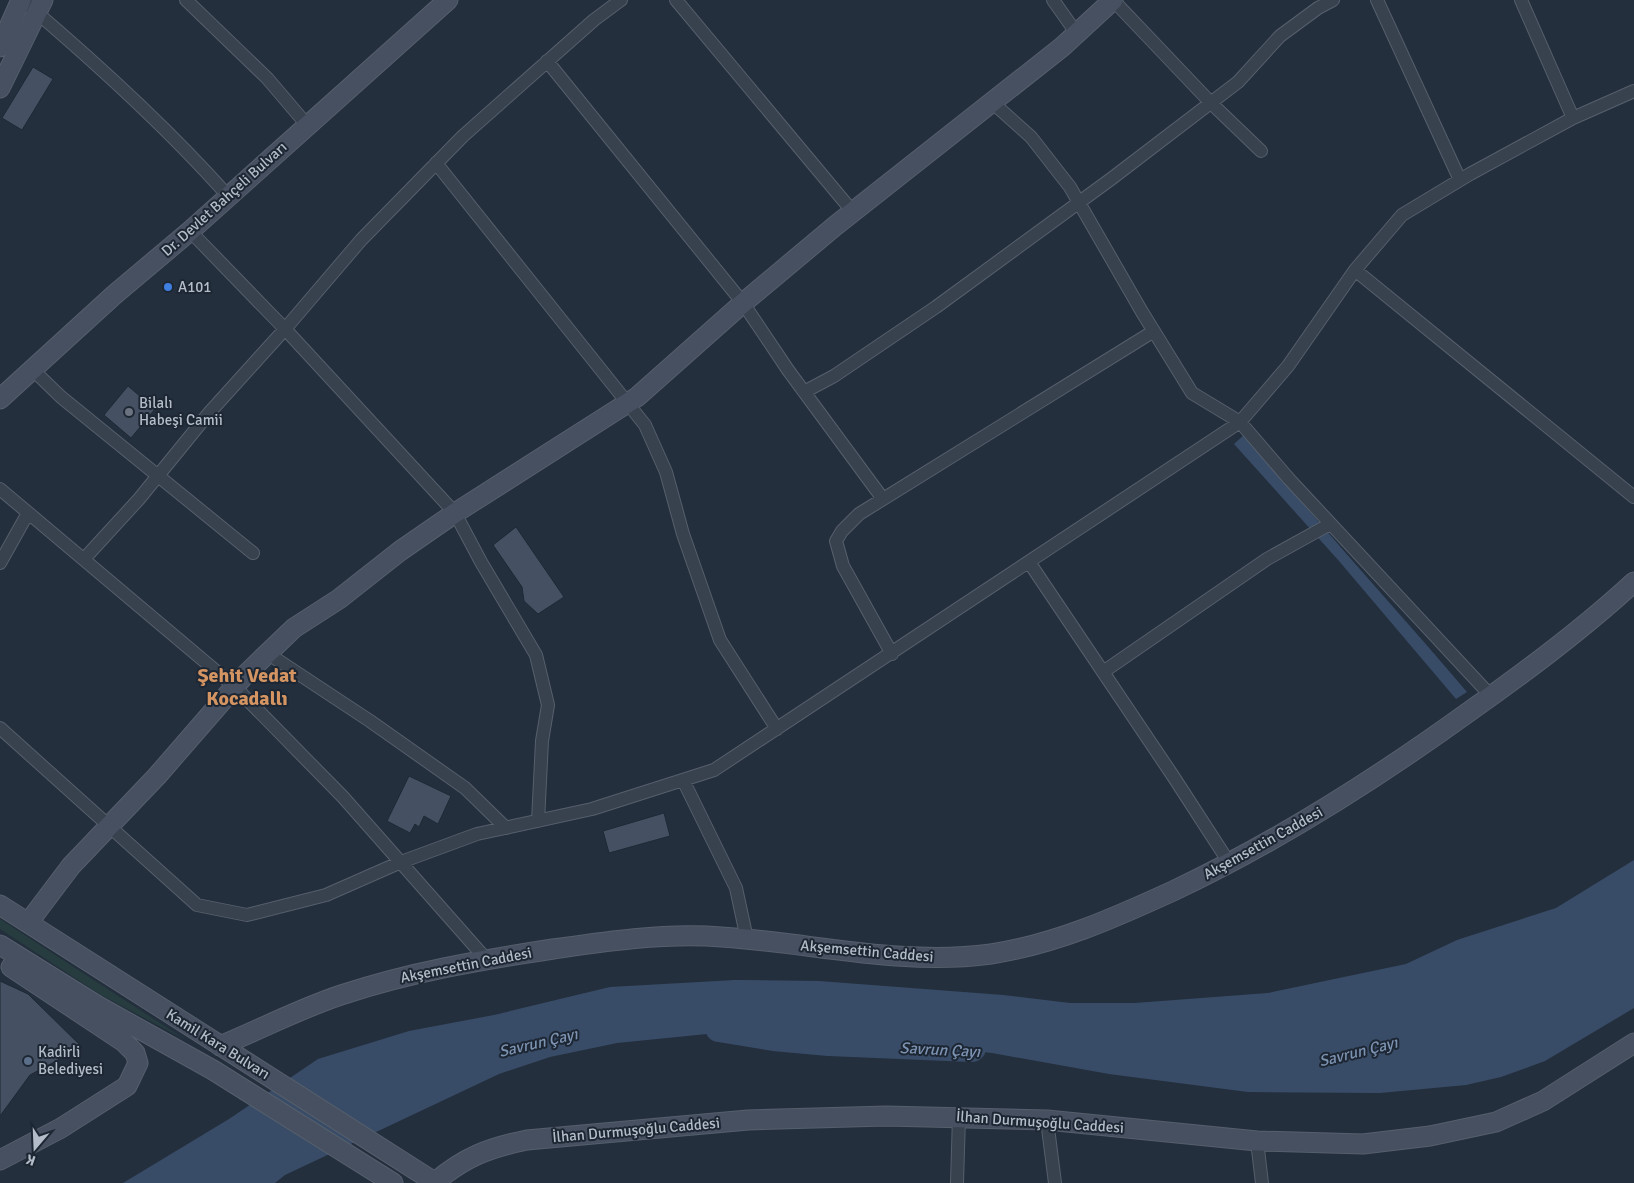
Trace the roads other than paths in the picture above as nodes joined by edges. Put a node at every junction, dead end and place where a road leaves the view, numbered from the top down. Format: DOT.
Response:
graph roads {
  1 [pos="21,0"];
  2 [pos="186,0"];
  3 [pos="448,0"];
  4 [pos="621,0"];
  5 [pos="676,0"];
  6 [pos="1053,0"];
  7 [pos="1113,0"];
  8 [pos="1333,0"];
  9 [pos="1378,0"];
  10 [pos="1521,0"];
  11 [pos="40,6"];
  12 [pos="1077,34"];
  13 [pos="0,47"];
  14 [pos="547,61"];
  15 [pos="0,88"];
  16 [pos="1634,91"];
  17 [pos="993,103"];
  18 [pos="1211,104"];
  19 [pos="1573,118"];
  20 [pos="308,125"];
  21 [pos="1261,151"];
  22 [pos="436,163"];
  23 [pos="1460,180"];
  24 [pos="228,196"];
  25 [pos="1078,201"];
  26 [pos="853,212"];
  27 [pos="190,231"];
  28 [pos="1355,270"];
  29 [pos="743,303"];
  30 [pos="285,329"];
  31 [pos="1154,331"];
  32 [pos="32,369"];
  33 [pos="804,392"];
  34 [pos="0,399"];
  35 [pos="627,404"];
  36 [pos="1240,422"];
  37 [pos="158,475"];
  38 [pos="0,489"];
  39 [pos="1634,497"];
  40 [pos="883,499"];
  41 [pos="28,513"];
  42 [pos="455,513"];
  43 [pos="1330,524"];
  44 [pos="252,553"];
  45 [pos="84,559"];
  46 [pos="1029,562"];
  47 [pos="0,563"];
  48 [pos="1634,582"];
  49 [pos="267,653"];
  50 [pos="892,654"];
  51 [pos="1103,672"];
  52 [pos="235,687"];
  53 [pos="1491,696"];
  54 [pos="0,728"];
  55 [pos="778,729"];
  56 [pos="683,780"];
  57 [pos="538,821"];
  58 [pos="109,826"];
  59 [pos="506,828"];
  60 [pos="401,862"];
  61 [pos="1230,864"];
  62 [pos="0,905"];
  63 [pos="28,923"];
  64 [pos="747,939"];
  65 [pos="0,945"];
  66 [pos="0,960"];
  67 [pos="486,960"];
  68 [pos="1634,1043"];
  69 [pos="226,1050"];
  70 [pos="959,1116"];
  71 [pos="1047,1120"];
  72 [pos="1257,1141"];
  73 [pos="0,1160"];
  74 [pos="430,1179"];
  75 [pos="393,1183"];
  76 [pos="957,1183"];
  77 [pos="1055,1183"];
  78 [pos="1262,1183"];
  1 -- 11 [label="street"];
  1 -- 13 [label="street"];
  2 -- 20 [label="street"];
  3 -- 20 [label="street, Dr. Devlet Bahçeli Bulvarı"];
  4 -- 14 [label="street"];
  5 -- 26 [label="street"];
  6 -- 12 [label="street"];
  7 -- 12 [label="street"];
  7 -- 18 [label="street"];
  8 -- 18 [label="street"];
  9 -- 23 [label="street"];
  10 -- 19 [label="street"];
  11 -- 15 [label="street"];
  11 -- 24 [label="street"];
  12 -- 17 [label="street"];
  14 -- 22 [label="street"];
  14 -- 29 [label="street"];
  16 -- 19 [label="street"];
  17 -- 25 [label="street"];
  17 -- 26 [label="street"];
  18 -- 21 [label="street"];
  18 -- 25 [label="street"];
  19 -- 23 [label="street"];
  20 -- 24 [label="street, Dr. Devlet Bahçeli Bulvarı"];
  22 -- 30 [label="street"];
  22 -- 35 [label="street"];
  23 -- 28 [label="street"];
  24 -- 27 [label="street, Dr. Devlet Bahçeli Bulvarı"];
  25 -- 31 [label="street"];
  25 -- 33 [label="street"];
  26 -- 29 [label="street"];
  27 -- 30 [label="street"];
  27 -- 32 [label="street, Dr. Devlet Bahçeli Bulvarı"];
  28 -- 36 [label="street"];
  28 -- 39 [label="street"];
  29 -- 33 [label="street"];
  29 -- 35 [label="street"];
  30 -- 37 [label="street"];
  30 -- 42 [label="street"];
  31 -- 36 [label="street"];
  31 -- 40 [label="street"];
  32 -- 34 [label="street, Dr. Devlet Bahçeli Bulvarı"];
  32 -- 37 [label="street"];
  33 -- 40 [label="street"];
  35 -- 42 [label="street"];
  35 -- 55 [label="street"];
  36 -- 43 [label="street"];
  36 -- 46 [label="street"];
  37 -- 44 [label="street"];
  37 -- 45 [label="street"];
  38 -- 41 [label="street"];
  40 -- 50 [label="street"];
  41 -- 45 [label="street"];
  41 -- 47 [label="street"];
  42 -- 49 [label="street"];
  42 -- 57 [label="street"];
  43 -- 51 [label="street"];
  43 -- 53 [label="street"];
  45 -- 52 [label="street"];
  46 -- 50 [label="street"];
  46 -- 51 [label="street"];
  48 -- 53 [label="street, Akşemsettin Caddesi"];
  49 -- 52 [label="street"];
  49 -- 59 [label="street"];
  50 -- 55 [label="street"];
  51 -- 61 [label="street"];
  52 -- 58 [label="street"];
  52 -- 60 [label="street"];
  53 -- 61 [label="street, Akşemsettin Caddesi"];
  54 -- 58 [label="street"];
  55 -- 56 [label="street"];
  56 -- 57 [label="street"];
  56 -- 64 [label="street"];
  57 -- 59 [label="street"];
  58 -- 60 [label="street"];
  58 -- 63 [label="street"];
  59 -- 60 [label="street"];
  60 -- 67 [label="street"];
  61 -- 64 [label="street, Akşemsettin Caddesi"];
  62 -- 63 [label="street, Kamil Kara Bulvarı"];
  63 -- 69 [label="street, Kamil Kara Bulvarı"];
  64 -- 67 [label="street, Akşemsettin Caddesi"];
  65 -- 75 [label="street, Kamil Kara Bulvarı"];
  66 -- 73 [label="street"];
  67 -- 69 [label="street, Akşemsettin Caddesi"];
  68 -- 72 [label="street, İlhan Durmuşoğlu Caddesi"];
  69 -- 74 [label="street, Kamil Kara Bulvarı"];
  70 -- 71 [label="street, İlhan Durmuşoğlu Caddesi"];
  70 -- 74 [label="street, İlhan Durmuşoğlu Caddesi"];
  70 -- 76 [label="street"];
  71 -- 72 [label="street, İlhan Durmuşoğlu Caddesi"];
  71 -- 77 [label="street"];
  72 -- 78 [label="street"];
}
